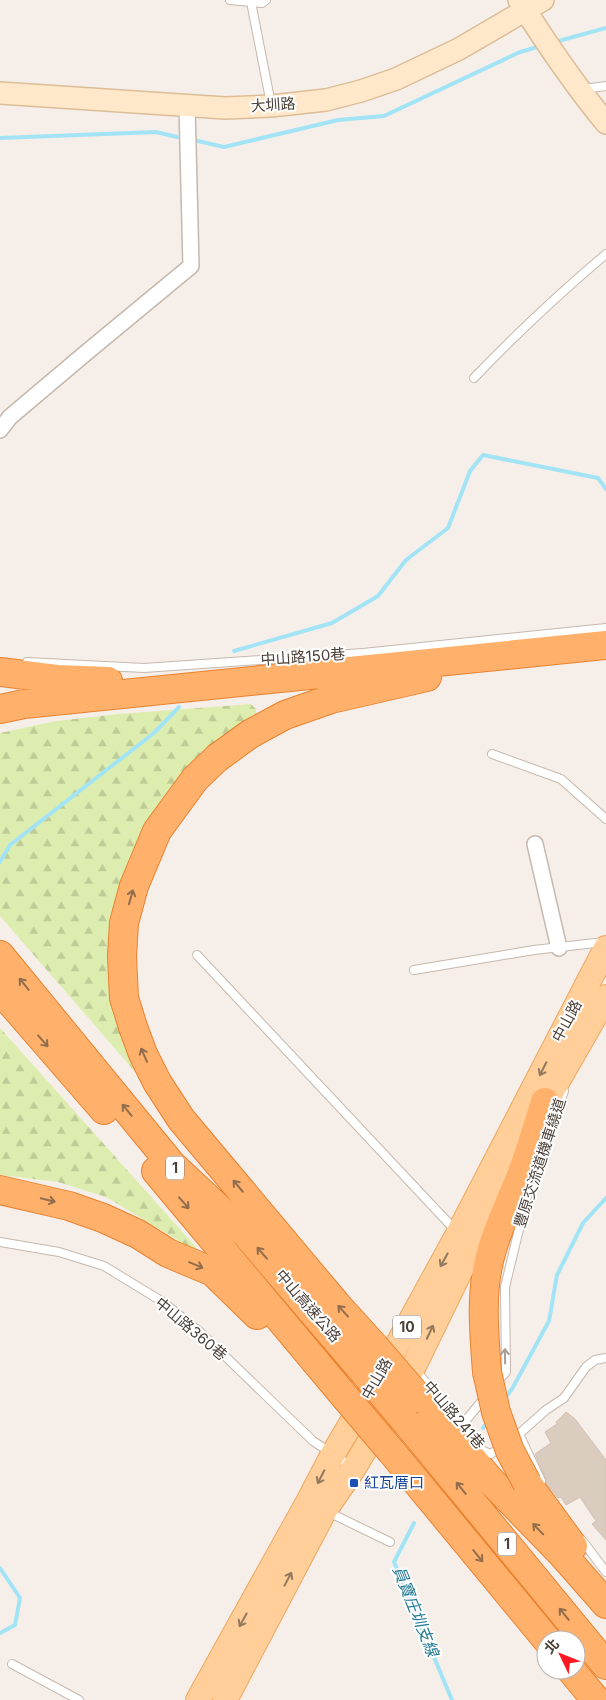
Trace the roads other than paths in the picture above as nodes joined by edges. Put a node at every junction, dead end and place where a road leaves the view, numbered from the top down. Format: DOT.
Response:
graph roads {
  1 [pos="230,0"];
  2 [pos="266,0"];
  3 [pos="251,2"];
  4 [pos="530,3"];
  5 [pos="606,86"];
  6 [pos="579,90"];
  7 [pos="0,93"];
  8 [pos="187,105"];
  9 [pos="271,106"];
  10 [pos="606,123"];
  11 [pos="606,254"];
  12 [pos="474,378"];
  13 [pos="0,430"];
  14 [pos="606,628"];
  15 [pos="606,645"];
  16 [pos="606,663"];
  17 [pos="10,667"];
  18 [pos="427,677"];
  19 [pos="184,687"];
  20 [pos="0,710"];
  21 [pos="0,725"];
  22 [pos="492,754"];
  23 [pos="606,818"];
  24 [pos="535,844"];
  25 [pos="606,942"];
  26 [pos="559,948"];
  27 [pos="606,948"];
  28 [pos="0,955"];
  29 [pos="197,955"];
  30 [pos="414,970"];
  31 [pos="0,990"];
  32 [pos="606,997"];
  33 [pos="549,1113"];
  34 [pos="532,1180"];
  35 [pos="0,1190"];
  36 [pos="458,1234"];
  37 [pos="0,1242"];
  38 [pos="392,1358"];
  39 [pos="606,1358"];
  40 [pos="316,1363"];
  41 [pos="463,1424"];
  42 [pos="519,1434"];
  43 [pos="333,1454"];
  44 [pos="354,1468"];
  45 [pos="537,1487"];
  46 [pos="317,1506"];
  47 [pos="578,1535"];
  48 [pos="390,1542"];
  49 [pos="606,1572"];
  50 [pos="606,1589"];
  51 [pos="606,1604"];
  52 [pos="539,1630"];
  53 [pos="12,1664"];
  54 [pos="606,1665"];
  55 [pos="579,1680"];
  56 [pos="79,1700"];
  57 [pos="198,1700"];
  58 [pos="225,1700"];
  59 [pos="596,1700"];
  1 -- 3 [label="lane"];
  2 -- 3 [label="lane"];
  3 -- 9 [label="lane"];
  4 -- 6 [label="street"];
  4 -- 9 [label="street, 大圳路"];
  5 -- 6 [label="lane"];
  6 -- 10 [label="street"];
  7 -- 8 [label="street, 大圳路"];
  8 -- 9 [label="street, 大圳路"];
  8 -- 13 [label="street"];
  11 -- 12 [label="lane"];
  14 -- 17 [label="lane, 中山路150巷"];
  15 -- 19 [label="highway"];
  16 -- 18 [label="highway"];
  17 -- 19 [label="highway"];
  18 -- 21 [label="highway"];
  38 -- 18 [label="highway, one-way"];
  19 -- 20 [label="highway"];
  22 -- 23 [label="lane"];
  24 -- 26 [label="street"];
  25 -- 26 [label="lane"];
  26 -- 30 [label="lane"];
  27 -- 36 [label="main road, 中山路 / 10, one-way"];
  38 -- 28 [label="highway, 中山高速公路 / 1, one-way"];
  29 -- 36 [label="lane"];
  31 -- 40 [label="highway, 中山高速公路 / 1, one-way"];
  32 -- 33 [label="main road, 中山路 / 10"];
  38 -- 33 [label="main road, 中山路 / 10, one-way"];
  33 -- 45 [label="highway, bridge"];
  41 -- 34 [label="lane, 豐原交流道機車繞道, one-way"];
  35 -- 40 [label="highway, one-way"];
  36 -- 38 [label="main road, 中山路 / 10, one-way"];
  37 -- 43 [label="lane, 中山路360巷"];
  38 -- 41 [label="lane, 中山路241巷"];
  38 -- 43 [label="main road, 中山路 / 10"];
  38 -- 44 [label="main road, 中山路 / 10"];
  51 -- 38 [label="highway, one-way, bridge"];
  54 -- 38 [label="highway, 中山高速公路 / 1, one-way, bridge"];
  39 -- 42 [label="lane, 中山路241巷"];
  40 -- 52 [label="highway, 中山高速公路 / 1, one-way, bridge"];
  41 -- 42 [label="lane, 中山路241巷"];
  42 -- 45 [label="lane"];
  43 -- 44 [label="lane, 中山路360巷"];
  43 -- 46 [label="main road, 中山路 / 10, one-way"];
  44 -- 46 [label="main road, 中山路 / 10"];
  45 -- 50 [label="highway"];
  46 -- 48 [label="lane"];
  46 -- 57 [label="main road, 中山路 / 10, one-way"];
  58 -- 46 [label="main road, 中山路 / 10, one-way"];
  47 -- 49 [label="lane"];
  53 -- 56 [label="lane"];
  55 -- 59 [label="highway"];
}
